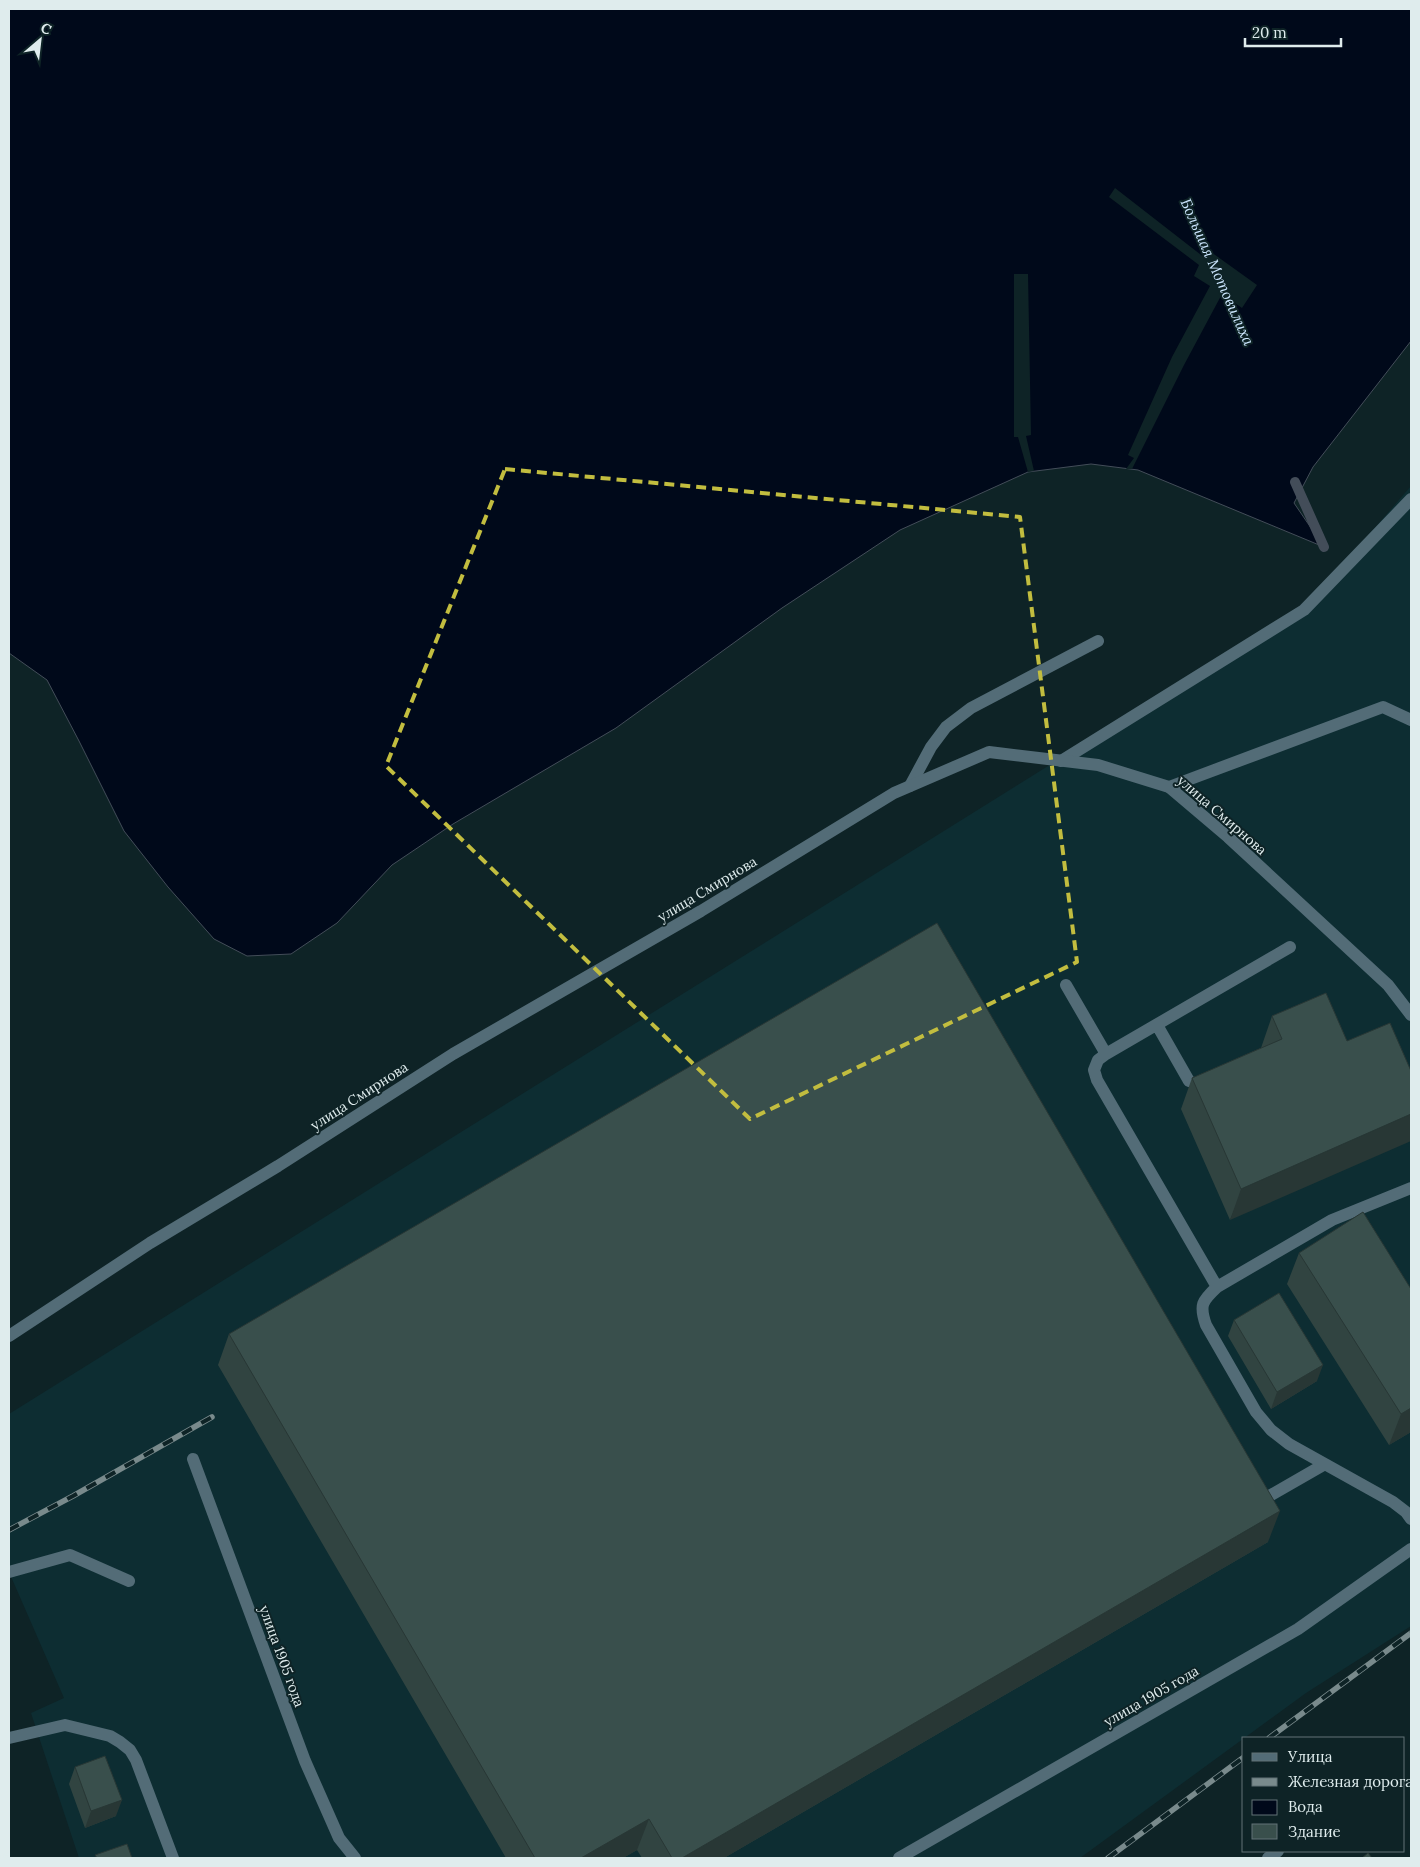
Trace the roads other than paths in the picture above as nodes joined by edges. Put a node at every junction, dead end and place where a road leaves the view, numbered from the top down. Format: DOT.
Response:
graph roads {
  1 [pos="1411,499"];
  2 [pos="1098,641"];
  3 [pos="1411,720"];
  4 [pos="1062,761"];
  5 [pos="910,786"];
  6 [pos="1169,787"];
  7 [pos="1290,947"];
  8 [pos="1066,985"];
  9 [pos="1411,1015"];
  10 [pos="1157,1025"];
  11 [pos="1106,1054"];
  12 [pos="1190,1082"];
  13 [pos="1411,1188"];
  14 [pos="1217,1287"];
  15 [pos="9,1336"];
  16 [pos="193,1459"];
  17 [pos="1325,1464"];
  18 [pos="1264,1499"];
  19 [pos="1411,1519"];
  20 [pos="1411,1549"];
  21 [pos="9,1572"];
  22 [pos="129,1581"];
  23 [pos="9,1738"];
  24 [pos="173,1858"];
  25 [pos="355,1858"];
  26 [pos="899,1858"];
  1 -- 4 [label="street"];
  2 -- 5 [label="street"];
  3 -- 6 [label="street"];
  4 -- 5 [label="street, улица Смирнова"];
  4 -- 6 [label="street, улица Смирнова"];
  5 -- 15 [label="street, улица Смирнова"];
  6 -- 9 [label="street, улица Смирнова"];
  7 -- 10 [label="street"];
  8 -- 11 [label="street"];
  10 -- 11 [label="street"];
  10 -- 12 [label="street"];
  11 -- 14 [label="street"];
  13 -- 14 [label="street"];
  14 -- 17 [label="street"];
  16 -- 25 [label="street, улица 1905 года"];
  17 -- 18 [label="street"];
  17 -- 19 [label="street"];
  20 -- 26 [label="street, улица 1905 года"];
  21 -- 22 [label="street"];
  23 -- 24 [label="street"];
}
